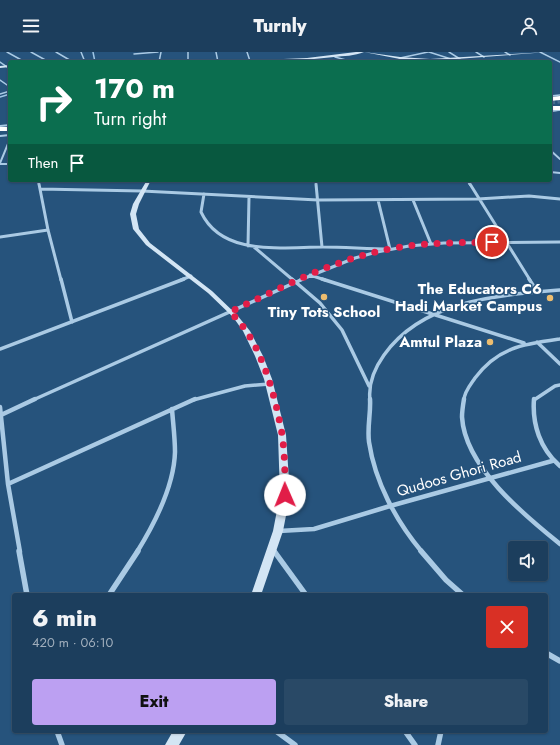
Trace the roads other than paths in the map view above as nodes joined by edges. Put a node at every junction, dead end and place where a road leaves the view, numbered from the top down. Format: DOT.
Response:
graph roads {
  1 [pos="7,52"];
  2 [pos="31,52"];
  3 [pos="56,52"];
  4 [pos="160,52"];
  5 [pos="362,52"];
  6 [pos="366,52"];
  7 [pos="428,52"];
  8 [pos="449,52"];
  9 [pos="476,52"];
  10 [pos="505,52"];
  11 [pos="541,52"];
  12 [pos="546,52"];
  13 [pos="134,54"];
  14 [pos="510,55"];
  15 [pos="335,57"];
  16 [pos="484,57"];
  17 [pos="400,58"];
  18 [pos="306,59"];
  19 [pos="452,59"];
  20 [pos="460,59"];
  21 [pos="21,60"];
  22 [pos="45,60"];
  23 [pos="70,60"];
  24 [pos="292,60"];
  25 [pos="340,60"];
  26 [pos="346,60"];
  27 [pos="421,60"];
  28 [pos="442,60"];
  29 [pos="560,62"];
  30 [pos="8,144"];
  31 [pos="552,152"];
  32 [pos="560,153"];
  33 [pos="555,155"];
  34 [pos="560,159"];
  35 [pos="0,164"];
  36 [pos="38,182"];
  37 [pos="148,182"];
  38 [pos="316,182"];
  39 [pos="468,182"];
  40 [pos="40,189"];
  41 [pos="142,191"];
  42 [pos="204,194"];
  43 [pos="249,197"];
  44 [pos="478,199"];
  45 [pos="560,199"];
  46 [pos="318,200"];
  47 [pos="378,200"];
  48 [pos="413,200"];
  49 [pos="48,230"];
  50 [pos="0,237"];
  51 [pos="506,242"];
  52 [pos="560,242"];
  53 [pos="431,244"];
  54 [pos="248,246"];
  55 [pos="254,247"];
  56 [pos="322,247"];
  57 [pos="390,249"];
  58 [pos="310,275"];
  59 [pos="191,276"];
  60 [pos="294,282"];
  61 [pos="560,290"];
  62 [pos="537,291"];
  63 [pos="230,312"];
  64 [pos="430,314"];
  65 [pos="72,322"];
  66 [pos="560,340"];
  67 [pos="537,342"];
  68 [pos="527,344"];
  69 [pos="0,349"];
  70 [pos="560,364"];
  71 [pos="269,384"];
  72 [pos="560,385"];
  73 [pos="369,386"];
  74 [pos="0,407"];
  75 [pos="172,409"];
  76 [pos="1,415"];
  77 [pos="552,461"];
  78 [pos="560,466"];
  79 [pos="490,478"];
  80 [pos="8,484"];
  81 [pos="390,506"];
  82 [pos="278,531"];
  83 [pos="560,544"];
  84 [pos="271,547"];
  85 [pos="27,593"];
  86 [pos="110,593"];
  87 [pos="257,593"];
  88 [pos="305,593"];
  89 [pos="459,593"];
  90 [pos="548,654"];
  91 [pos="560,661"];
  92 [pos="59,733"];
  93 [pos="180,733"];
  94 [pos="279,733"];
  95 [pos="406,733"];
  96 [pos="441,733"];
  97 [pos="62,745"];
  98 [pos="171,745"];
  99 [pos="295,745"];
  100 [pos="415,745"];
  101 [pos="438,745"];
  1 -- 21 [label="street"];
  2 -- 22 [label="street"];
  3 -- 23 [label="street"];
  4 -- 13 [label="street"];
  5 -- 15 [label="street"];
  6 -- 17 [label="street"];
  7 -- 17 [label="street"];
  7 -- 19 [label="street"];
  8 -- 20 [label="street"];
  9 -- 16 [label="street"];
  10 -- 14 [label="street"];
  11 -- 12 [label="street"];
  11 -- 14 [label="street"];
  11 -- 29 [label="street"];
  14 -- 16 [label="street"];
  15 -- 18 [label="street"];
  15 -- 25 [label="street"];
  15 -- 26 [label="street"];
  16 -- 20 [label="street"];
  17 -- 27 [label="street"];
  18 -- 24 [label="street"];
  19 -- 20 [label="street"];
  19 -- 28 [label="street"];
  30 -- 35 [label="street"];
  31 -- 33 [label="street"];
  32 -- 33 [label="street"];
  33 -- 34 [label="street"];
  36 -- 40 [label="street"];
  37 -- 41 [label="street"];
  38 -- 46 [label="street"];
  39 -- 44 [label="street"];
  40 -- 41 [label="street"];
  40 -- 49 [label="street"];
  41 -- 42 [label="street"];
  41 -- 59 [label="street"];
  42 -- 43 [label="street"];
  42 -- 54 [label="street"];
  43 -- 46 [label="street"];
  43 -- 54 [label="street"];
  44 -- 45 [label="street"];
  44 -- 48 [label="street"];
  44 -- 51 [label="street"];
  46 -- 47 [label="street"];
  46 -- 56 [label="street"];
  47 -- 48 [label="street"];
  47 -- 57 [label="street"];
  48 -- 53 [label="street"];
  49 -- 50 [label="street"];
  49 -- 65 [label="street"];
  51 -- 52 [label="street"];
  51 -- 53 [label="street"];
  51 -- 62 [label="street"];
  53 -- 57 [label="street"];
  54 -- 55 [label="street"];
  55 -- 56 [label="street"];
  55 -- 60 [label="street"];
  56 -- 57 [label="street"];
  57 -- 58 [label="street"];
  58 -- 60 [label="street"];
  58 -- 64 [label="street"];
  59 -- 63 [label="street"];
  59 -- 65 [label="street"];
  60 -- 63 [label="street"];
  60 -- 73 [label="street"];
  61 -- 62 [label="street, Qudoos Ghori Road"];
  62 -- 64 [label="street, Qudoos Ghori Road"];
  63 -- 71 [label="street"];
  63 -- 76 [label="street"];
  64 -- 68 [label="street"];
  64 -- 73 [label="street, Qudoos Ghori Road"];
  65 -- 69 [label="street"];
  66 -- 67 [label="street"];
  67 -- 68 [label="street"];
  67 -- 70 [label="street"];
  68 -- 79 [label="street"];
  71 -- 75 [label="street"];
  71 -- 82 [label="street"];
  72 -- 77 [label="street"];
  73 -- 81 [label="street, Qudoos Ghori Road"];
  74 -- 76 [label="street"];
  75 -- 80 [label="street"];
  75 -- 86 [label="street"];
  76 -- 80 [label="street"];
  77 -- 78 [label="street"];
  77 -- 79 [label="street, Qudoos Ghori Road"];
  79 -- 81 [label="street, Qudoos Ghori Road"];
  79 -- 83 [label="street"];
  80 -- 85 [label="street"];
  81 -- 82 [label="street"];
  81 -- 89 [label="street"];
  82 -- 84 [label="street"];
  84 -- 87 [label="street"];
  84 -- 88 [label="street"];
  90 -- 91 [label="street"];
  92 -- 97 [label="street"];
  93 -- 98 [label="street"];
  94 -- 99 [label="street"];
  95 -- 100 [label="street"];
  96 -- 101 [label="street"];
}
